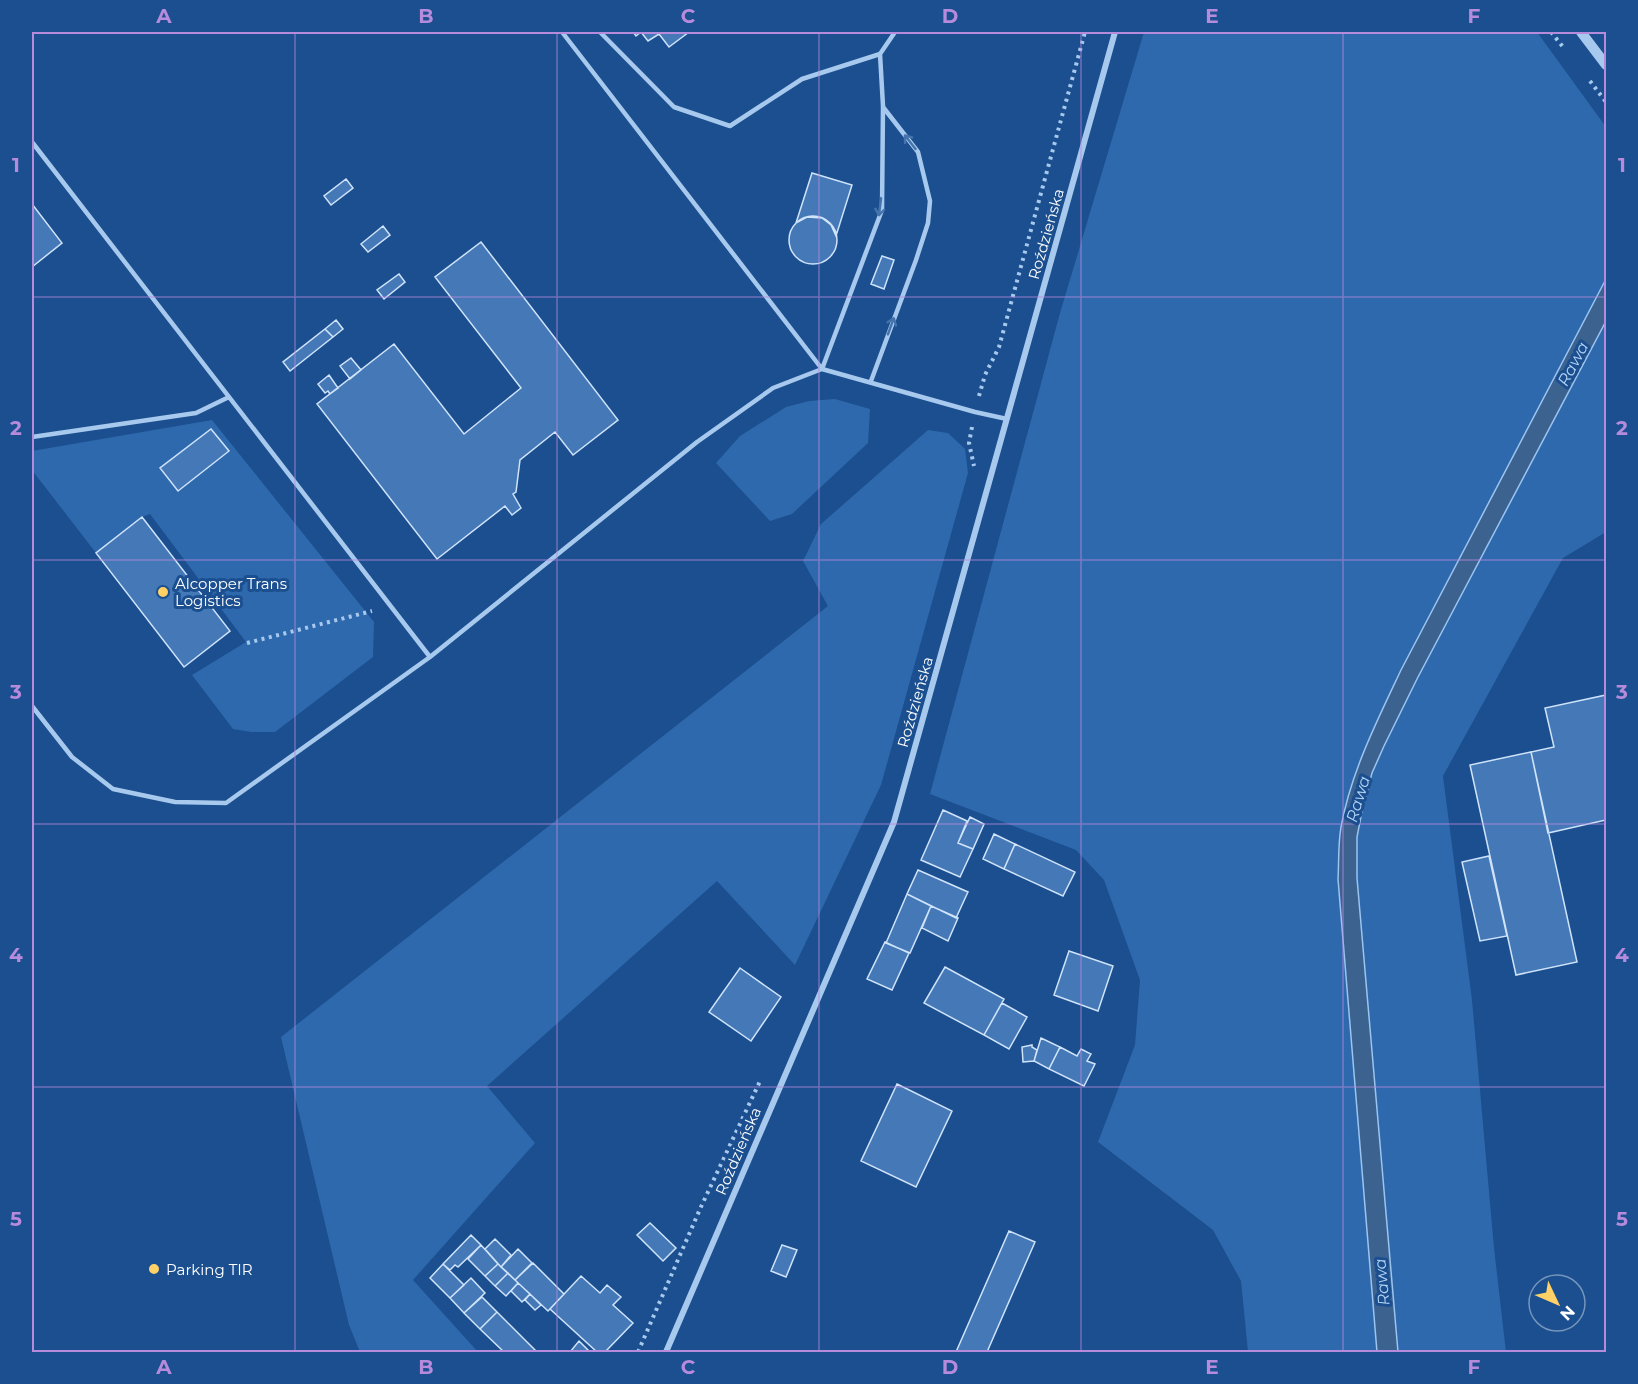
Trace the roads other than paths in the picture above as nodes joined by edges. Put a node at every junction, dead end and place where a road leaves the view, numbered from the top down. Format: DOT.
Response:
graph roads {
  1 [pos="561,32"];
  2 [pos="600,32"];
  3 [pos="895,32"];
  4 [pos="1115,32"];
  5 [pos="1581,32"];
  6 [pos="880,54"];
  7 [pos="1606,65"];
  8 [pos="883,106"];
  9 [pos="32,142"];
  10 [pos="822,369"];
  11 [pos="871,381"];
  12 [pos="229,397"];
  13 [pos="1007,419"];
  14 [pos="32,437"];
  15 [pos="430,657"];
  16 [pos="32,706"];
  17 [pos="666,1353"];
  1 -- 10 [label="lane"];
  2 -- 6 [label="lane"];
  3 -- 6 [label="lane"];
  4 -- 13 [label="street, Roździeńska"];
  5 -- 7 [label="street"];
  6 -- 8 [label="lane"];
  8 -- 10 [label="lane, one-way"];
  11 -- 8 [label="lane, one-way"];
  9 -- 12 [label="lane"];
  10 -- 11 [label="lane"];
  10 -- 15 [label="lane"];
  11 -- 13 [label="lane"];
  12 -- 14 [label="lane"];
  12 -- 15 [label="lane"];
  13 -- 17 [label="street, Roździeńska"];
  15 -- 16 [label="lane"];
}
